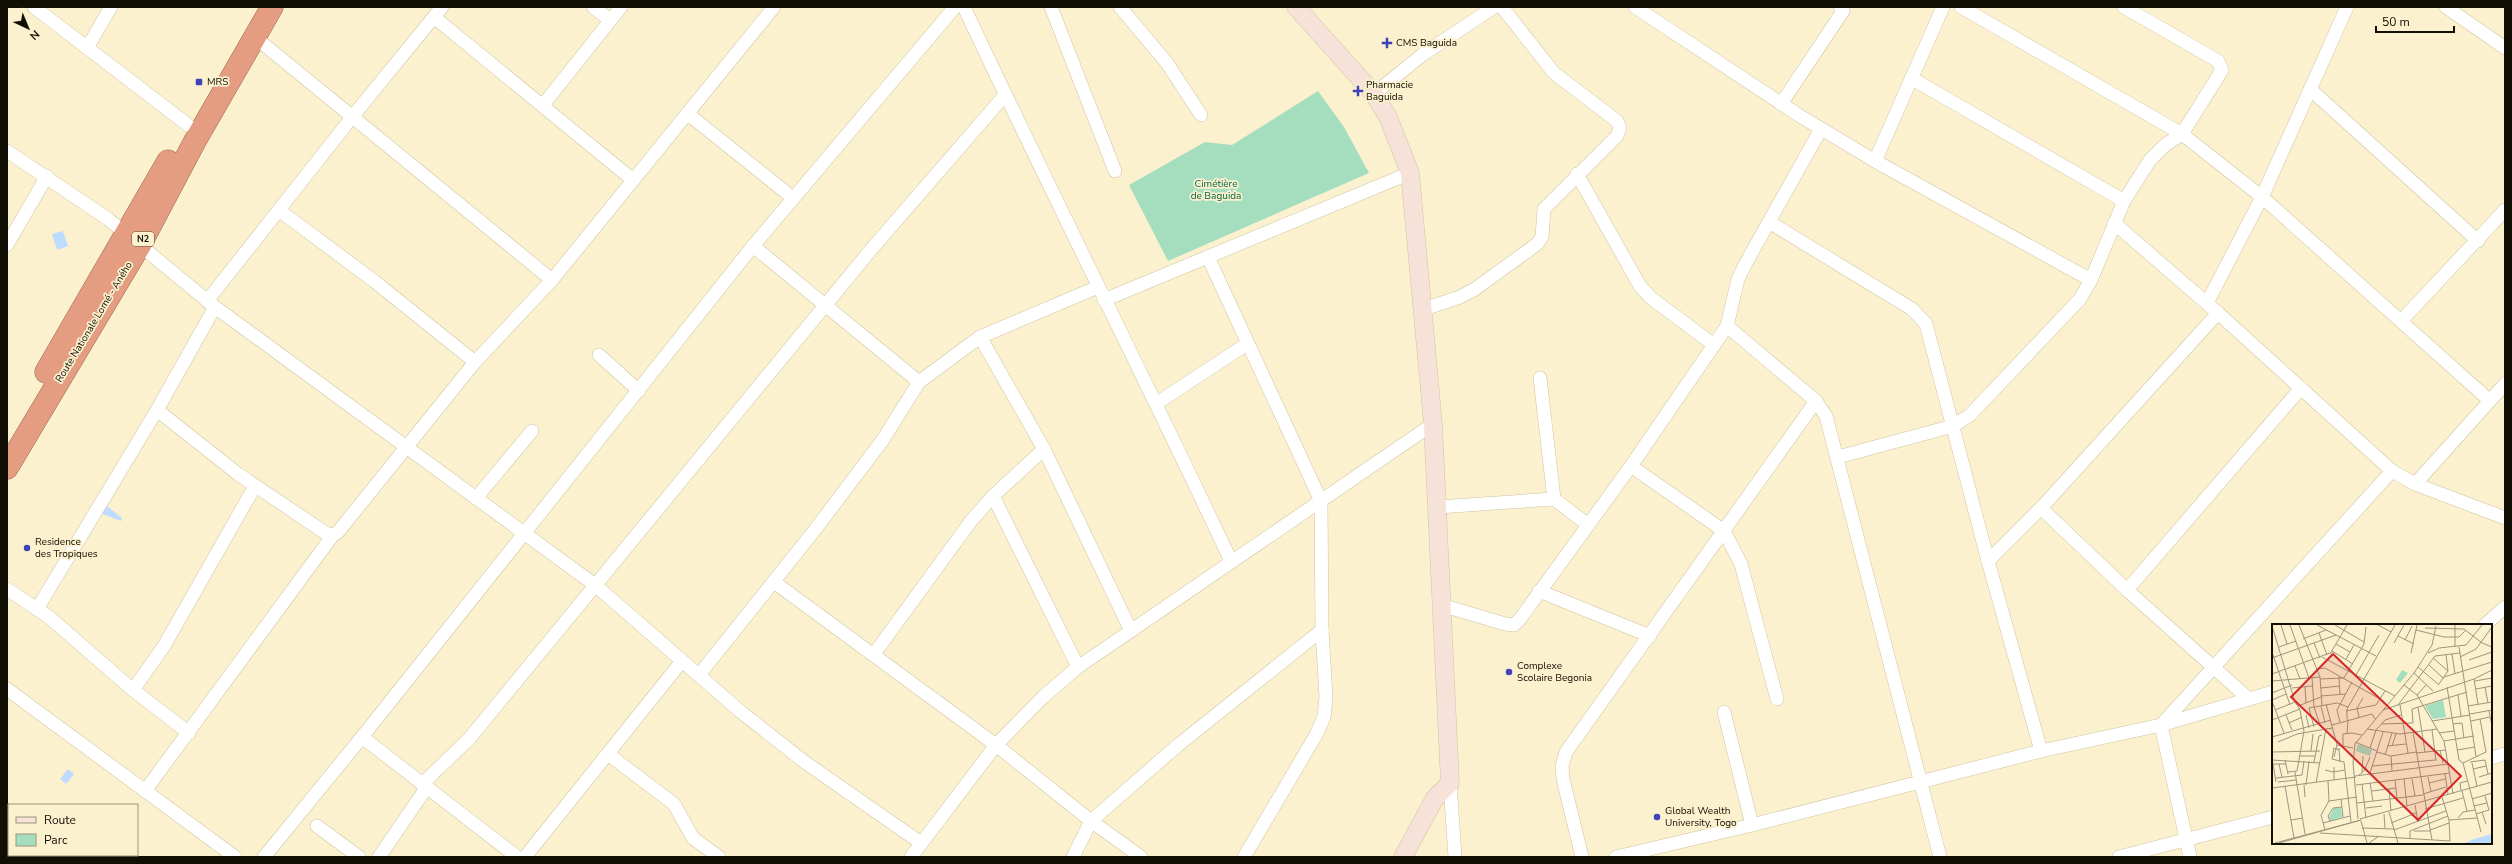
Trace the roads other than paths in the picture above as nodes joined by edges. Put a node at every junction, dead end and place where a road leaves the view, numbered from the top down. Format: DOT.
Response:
graph roads {
  1 [pos="34,7"];
  2 [pos="110,7"];
  3 [pos="256,7"];
  4 [pos="272,7"];
  5 [pos="593,7"];
  6 [pos="621,7"];
  7 [pos="774,7"];
  8 [pos="955,7"];
  9 [pos="964,7"];
  10 [pos="1051,7"];
  11 [pos="1120,7"];
  12 [pos="1296,7"];
  13 [pos="1494,7"];
  14 [pos="1502,7"];
  15 [pos="1635,7"];
  16 [pos="1943,7"];
  17 [pos="1961,7"];
  18 [pos="2124,7"];
  19 [pos="2348,7"];
  20 [pos="2446,7"];
  21 [pos="1843,8"];
  22 [pos="438,12"];
  23 [pos="610,20"];
  24 [pos="256,38"];
  25 [pos="87,48"];
  26 [pos="2505,48"];
  27 [pos="1912,78"];
  28 [pos="2310,89"];
  29 [pos="1374,94"];
  30 [pos="1006,95"];
  31 [pos="1780,104"];
  32 [pos="543,105"];
  33 [pos="688,114"];
  34 [pos="1201,115"];
  35 [pos="353,116"];
  36 [pos="188,125"];
  37 [pos="1821,129"];
  38 [pos="2182,134"];
  39 [pos="7,151"];
  40 [pos="1875,161"];
  41 [pos="1115,171"];
  42 [pos="1410,173"];
  43 [pos="1577,174"];
  44 [pos="48,176"];
  45 [pos="633,180"];
  46 [pos="2262,197"];
  47 [pos="793,198"];
  48 [pos="2124,201"];
  49 [pos="2505,210"];
  50 [pos="280,211"];
  51 [pos="1769,222"];
  52 [pos="2114,223"];
  53 [pos="133,240"];
  54 [pos="2478,241"];
  55 [pos="7,245"];
  56 [pos="753,246"];
  57 [pos="1208,257"];
  58 [pos="552,280"];
  59 [pos="2091,280"];
  60 [pos="1098,287"];
  61 [pos="1104,300"];
  62 [pos="2207,303"];
  63 [pos="211,304"];
  64 [pos="824,306"];
  65 [pos="1421,310"];
  66 [pos="2218,313"];
  67 [pos="2401,321"];
  68 [pos="1727,326"];
  69 [pos="980,337"];
  70 [pos="1247,344"];
  71 [pos="1714,345"];
  72 [pos="599,355"];
  73 [pos="475,362"];
  74 [pos="1540,378"];
  75 [pos="919,382"];
  76 [pos="2505,384"];
  77 [pos="2301,388"];
  78 [pos="639,391"];
  79 [pos="2489,400"];
  80 [pos="1816,401"];
  81 [pos="1157,403"];
  82 [pos="157,410"];
  83 [pos="1433,424"];
  84 [pos="1953,426"];
  85 [pos="532,431"];
  86 [pos="7,438"];
  87 [pos="405,447"];
  88 [pos="1044,449"];
  89 [pos="1838,457"];
  90 [pos="1631,466"];
  91 [pos="7,468"];
  92 [pos="2392,471"];
  93 [pos="2415,484"];
  94 [pos="255,486"];
  95 [pos="993,496"];
  96 [pos="476,498"];
  97 [pos="1554,499"];
  98 [pos="1321,501"];
  99 [pos="1438,507"];
  100 [pos="2041,508"];
  101 [pos="2505,518"];
  102 [pos="1587,524"];
  103 [pos="523,532"];
  104 [pos="1724,532"];
  105 [pos="333,535"];
  106 [pos="1231,561"];
  107 [pos="1988,561"];
  108 [pos="774,582"];
  109 [pos="595,585"];
  110 [pos="7,589"];
  111 [pos="2127,590"];
  112 [pos="1539,591"];
  113 [pos="1441,605"];
  114 [pos="2505,608"];
  115 [pos="37,609"];
  116 [pos="2486,624"];
  117 [pos="1322,630"];
  118 [pos="1130,631"];
  119 [pos="1650,636"];
  120 [pos="874,654"];
  121 [pos="682,661"];
  122 [pos="1078,667"];
  123 [pos="2213,668"];
  124 [pos="699,675"];
  125 [pos="7,689"];
  126 [pos="134,690"];
  127 [pos="2272,692"];
  128 [pos="2248,698"];
  129 [pos="1777,699"];
  130 [pos="1724,712"];
  131 [pos="2161,725"];
  132 [pos="189,733"];
  133 [pos="362,737"];
  134 [pos="996,745"];
  135 [pos="2041,751"];
  136 [pos="608,754"];
  137 [pos="2505,754"];
  138 [pos="2492,758"];
  139 [pos="1920,782"];
  140 [pos="1450,783"];
  141 [pos="424,786"];
  142 [pos="145,791"];
  143 [pos="2272,817"];
  144 [pos="1091,821"];
  145 [pos="1752,825"];
  146 [pos="317,826"];
  147 [pos="2186,840"];
  148 [pos="921,843"];
  149 [pos="235,857"];
  150 [pos="264,857"];
  151 [pos="359,857"];
  152 [pos="379,857"];
  153 [pos="517,857"];
  154 [pos="525,857"];
  155 [pos="720,857"];
  156 [pos="911,857"];
  157 [pos="1073,857"];
  158 [pos="1141,857"];
  159 [pos="1244,857"];
  160 [pos="1403,857"];
  161 [pos="1455,857"];
  162 [pos="1582,857"];
  163 [pos="1616,857"];
  164 [pos="1940,857"];
  165 [pos="2118,857"];
  166 [pos="2190,857"];
  1 -- 25 [label="street"];
  2 -- 25 [label="street"];
  3 -- 36 [label="highway, Route Nationale Lomé - Aného / N2"];
  4 -- 24 [label="highway, Route Nationale Lomé - Aného / N2"];
  5 -- 23 [label="street"];
  6 -- 23 [label="street"];
  7 -- 33 [label="street"];
  8 -- 47 [label="street"];
  9 -- 30 [label="street"];
  10 -- 41 [label="street"];
  11 -- 34 [label="street"];
  12 -- 29 [label="street"];
  13 -- 29 [label="street"];
  14 -- 43 [label="street"];
  15 -- 31 [label="street"];
  16 -- 27 [label="street"];
  17 -- 38 [label="street"];
  18 -- 38 [label="street"];
  19 -- 28 [label="street"];
  20 -- 26 [label="street"];
  21 -- 31 [label="street"];
  22 -- 32 [label="street"];
  22 -- 35 [label="street"];
  23 -- 32 [label="street"];
  24 -- 35 [label="street"];
  24 -- 53 [label="highway, Route Nationale Lomé - Aného / N2"];
  25 -- 36 [label="street"];
  27 -- 40 [label="street"];
  27 -- 48 [label="street"];
  28 -- 46 [label="street"];
  28 -- 54 [label="street"];
  29 -- 42 [label="street"];
  30 -- 60 [label="street"];
  30 -- 64 [label="street"];
  31 -- 37 [label="street"];
  32 -- 45 [label="street"];
  33 -- 45 [label="street"];
  33 -- 47 [label="street"];
  35 -- 50 [label="street"];
  35 -- 58 [label="street"];
  36 -- 53 [label="highway, Route Nationale Lomé - Aného / N2"];
  37 -- 40 [label="street"];
  37 -- 51 [label="street"];
  38 -- 46 [label="street"];
  38 -- 48 [label="street"];
  39 -- 44 [label="street"];
  40 -- 59 [label="street"];
  42 -- 57 [label="street"];
  42 -- 65 [label="street"];
  43 -- 65 [label="street"];
  43 -- 71 [label="street"];
  44 -- 53 [label="street"];
  44 -- 55 [label="street"];
  45 -- 58 [label="street"];
  46 -- 62 [label="street"];
  46 -- 67 [label="street"];
  47 -- 56 [label="street"];
  48 -- 52 [label="street"];
  49 -- 54 [label="street"];
  50 -- 63 [label="street"];
  50 -- 73 [label="street"];
  51 -- 68 [label="street"];
  51 -- 84 [label="street"];
  52 -- 59 [label="street"];
  52 -- 62 [label="street"];
  53 -- 63 [label="street"];
  53 -- 86 [label="highway, Route Nationale Lomé - Aného / N2"];
  53 -- 91 [label="highway, Route Nationale Lomé - Aného / N2"];
  54 -- 67 [label="street"];
  56 -- 64 [label="street"];
  56 -- 78 [label="street"];
  57 -- 61 [label="street"];
  57 -- 70 [label="street"];
  58 -- 73 [label="street"];
  59 -- 84 [label="street"];
  60 -- 61 [label="street"];
  60 -- 69 [label="street"];
  61 -- 81 [label="street"];
  62 -- 66 [label="street"];
  63 -- 82 [label="street"];
  63 -- 87 [label="street"];
  64 -- 75 [label="street"];
  64 -- 109 [label="street"];
  65 -- 83 [label="street"];
  66 -- 77 [label="street"];
  66 -- 100 [label="street"];
  67 -- 79 [label="street"];
  68 -- 71 [label="street"];
  68 -- 80 [label="street"];
  69 -- 75 [label="street"];
  69 -- 88 [label="street"];
  70 -- 81 [label="street"];
  70 -- 98 [label="street"];
  71 -- 90 [label="street"];
  72 -- 78 [label="street"];
  73 -- 87 [label="street"];
  74 -- 97 [label="street"];
  75 -- 108 [label="street"];
  76 -- 79 [label="street"];
  77 -- 92 [label="street"];
  77 -- 111 [label="street"];
  78 -- 103 [label="street"];
  79 -- 93 [label="street"];
  80 -- 89 [label="street"];
  80 -- 104 [label="street"];
  81 -- 106 [label="street"];
  82 -- 94 [label="street"];
  82 -- 115 [label="street"];
  83 -- 98 [label="street"];
  83 -- 99 [label="street"];
  84 -- 89 [label="street"];
  84 -- 107 [label="street"];
  85 -- 96 [label="street"];
  87 -- 96 [label="street"];
  87 -- 105 [label="street"];
  88 -- 95 [label="street"];
  88 -- 118 [label="street"];
  89 -- 139 [label="street"];
  90 -- 102 [label="street"];
  90 -- 104 [label="street"];
  92 -- 93 [label="street"];
  92 -- 123 [label="street"];
  93 -- 101 [label="street"];
  94 -- 105 [label="street"];
  94 -- 126 [label="street"];
  95 -- 120 [label="street"];
  95 -- 122 [label="street"];
  96 -- 103 [label="street"];
  97 -- 99 [label="street"];
  97 -- 102 [label="street"];
  98 -- 106 [label="street"];
  98 -- 117 [label="street"];
  99 -- 113 [label="street"];
  100 -- 107 [label="street"];
  100 -- 111 [label="street"];
  102 -- 112 [label="street"];
  103 -- 109 [label="street"];
  103 -- 133 [label="street"];
  104 -- 119 [label="street"];
  104 -- 129 [label="street"];
  105 -- 132 [label="street"];
  106 -- 118 [label="street"];
  107 -- 135 [label="street"];
  108 -- 120 [label="street"];
  108 -- 124 [label="street"];
  109 -- 121 [label="street"];
  109 -- 141 [label="street"];
  110 -- 115 [label="street"];
  111 -- 123 [label="street"];
  112 -- 113 [label="street"];
  112 -- 119 [label="street"];
  113 -- 140 [label="street"];
  114 -- 116 [label="street"];
  115 -- 126 [label="street"];
  117 -- 144 [label="street"];
  117 -- 159 [label="street"];
  118 -- 122 [label="street"];
  119 -- 162 [label="street"];
  120 -- 134 [label="street"];
  121 -- 124 [label="street"];
  121 -- 136 [label="street"];
  122 -- 134 [label="street"];
  123 -- 128 [label="street"];
  123 -- 131 [label="street"];
  124 -- 148 [label="street"];
  125 -- 142 [label="street"];
  126 -- 132 [label="street"];
  127 -- 128 [label="street"];
  128 -- 131 [label="street"];
  130 -- 145 [label="street"];
  131 -- 135 [label="street"];
  131 -- 147 [label="street"];
  132 -- 142 [label="street"];
  133 -- 141 [label="street"];
  133 -- 150 [label="street"];
  134 -- 144 [label="street"];
  134 -- 148 [label="street"];
  135 -- 139 [label="street"];
  136 -- 154 [label="street"];
  136 -- 155 [label="street"];
  137 -- 138 [label="street"];
  139 -- 145 [label="street"];
  139 -- 164 [label="street"];
  140 -- 160 [label="street"];
  140 -- 161 [label="street"];
  141 -- 152 [label="street"];
  141 -- 153 [label="street"];
  142 -- 149 [label="street"];
  143 -- 147 [label="street"];
  144 -- 157 [label="street"];
  144 -- 158 [label="street"];
  145 -- 163 [label="street"];
  146 -- 151 [label="street"];
  147 -- 165 [label="street"];
  147 -- 166 [label="street"];
  148 -- 156 [label="street"];
}
